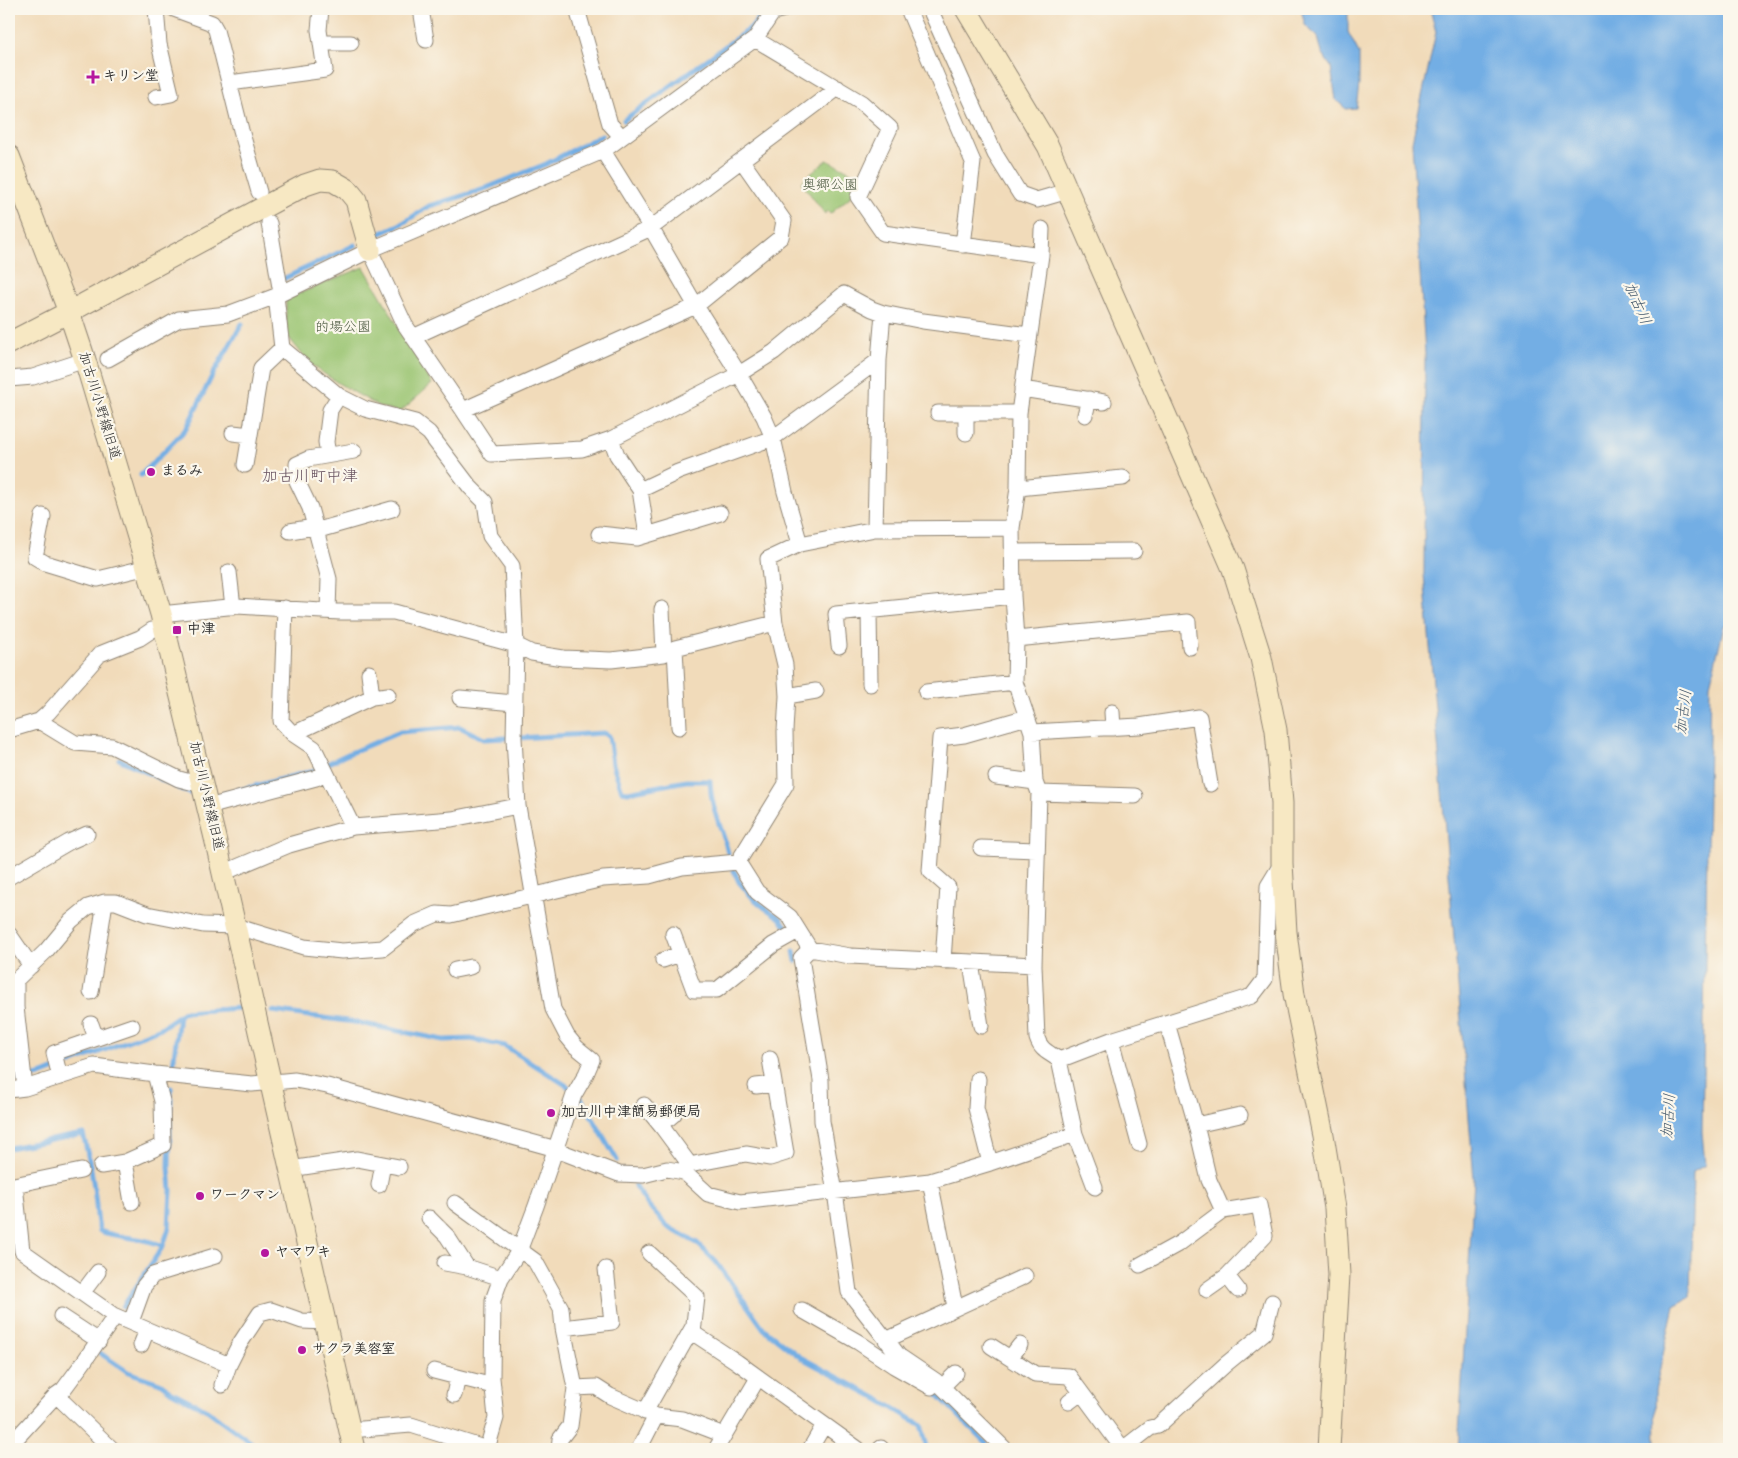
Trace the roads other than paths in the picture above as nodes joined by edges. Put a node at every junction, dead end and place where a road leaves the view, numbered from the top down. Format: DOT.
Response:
graph roads {
  1 [pos="156,9"];
  2 [pos="174,9"];
  3 [pos="321,9"];
  4 [pos="421,9"];
  5 [pos="578,9"];
  6 [pos="785,9"];
  7 [pos="908,9"];
  8 [pos="930,9"];
  9 [pos="966,9"];
  10 [pos="755,39"];
  11 [pos="426,40"];
  12 [pos="321,43"];
  13 [pos="351,43"];
  14 [pos="230,83"];
  15 [pos="838,88"];
  16 [pos="156,97"];
  17 [pos="621,136"];
  18 [pos="603,151"];
  19 [pos="9,156"];
  20 [pos="742,162"];
  21 [pos="1068,191"];
  22 [pos="259,192"];
  23 [pos="269,223"];
  24 [pos="652,228"];
  25 [pos="1042,229"];
  26 [pos="963,245"];
  27 [pos="370,250"];
  28 [pos="1041,255"];
  29 [pos="279,294"];
  30 [pos="696,306"];
  31 [pos="69,312"];
  32 [pos="883,313"];
  33 [pos="1029,335"];
  34 [pos="413,337"];
  35 [pos="9,343"];
  36 [pos="282,348"];
  37 [pos="108,359"];
  38 [pos="85,360"];
  39 [pos="879,360"];
  40 [pos="739,374"];
  41 [pos="9,379"];
  42 [pos="1022,389"];
  43 [pos="339,396"];
  44 [pos="1088,400"];
  45 [pos="1104,402"];
  46 [pos="463,410"];
  47 [pos="938,413"];
  48 [pos="966,413"];
  49 [pos="1019,414"];
  50 [pos="1085,415"];
  51 [pos="233,433"];
  52 [pos="966,433"];
  53 [pos="250,435"];
  54 [pos="774,438"];
  55 [pos="611,439"];
  56 [pos="354,451"];
  57 [pos="328,455"];
  58 [pos="246,466"];
  59 [pos="1123,478"];
  60 [pos="1018,488"];
  61 [pos="640,490"];
  62 [pos="392,509"];
  63 [pos="720,513"];
  64 [pos="43,516"];
  65 [pos="1012,528"];
  66 [pos="314,529"];
  67 [pos="875,529"];
  68 [pos="290,531"];
  69 [pos="599,534"];
  70 [pos="647,535"];
  71 [pos="800,544"];
  72 [pos="1134,551"];
  73 [pos="1013,552"];
  74 [pos="148,566"];
  75 [pos="229,572"];
  76 [pos="1013,596"];
  77 [pos="232,607"];
  78 [pos="285,608"];
  79 [pos="662,609"];
  80 [pos="328,611"];
  81 [pos="869,611"];
  82 [pos="157,622"];
  83 [pos="775,623"];
  84 [pos="1016,639"];
  85 [pos="516,645"];
  86 [pos="839,646"];
  87 [pos="1190,647"];
  88 [pos="670,651"];
  89 [pos="369,674"];
  90 [pos="1015,682"];
  91 [pos="870,684"];
  92 [pos="816,691"];
  93 [pos="926,692"];
  94 [pos="388,695"];
  95 [pos="787,696"];
  96 [pos="372,697"];
  97 [pos="460,698"];
  98 [pos="514,703"];
  99 [pos="1112,712"];
  100 [pos="1027,717"];
  101 [pos="40,721"];
  102 [pos="679,727"];
  103 [pos="1113,728"];
  104 [pos="9,730"];
  105 [pos="1032,732"];
  106 [pos="293,734"];
  107 [pos="326,772"];
  108 [pos="996,777"];
  109 [pos="1210,784"];
  110 [pos="202,785"];
  111 [pos="1037,787"];
  112 [pos="1128,800"];
  113 [pos="518,806"];
  114 [pos="208,808"];
  115 [pos="353,827"];
  116 [pos="87,834"];
  117 [pos="981,848"];
  118 [pos="1036,850"];
  119 [pos="738,862"];
  120 [pos="1282,864"];
  121 [pos="223,873"];
  122 [pos="9,877"];
  123 [pos="533,896"];
  124 [pos="105,902"];
  125 [pos="235,926"];
  126 [pos="798,931"];
  127 [pos="9,934"];
  128 [pos="673,934"];
  129 [pos="810,949"];
  130 [pos="680,954"];
  131 [pos="663,960"];
  132 [pos="943,961"];
  133 [pos="971,963"];
  134 [pos="1034,965"];
  135 [pos="31,966"];
  136 [pos="91,992"];
  137 [pos="1167,1023"];
  138 [pos="91,1024"];
  139 [pos="132,1026"];
  140 [pos="980,1026"];
  141 [pos="96,1038"];
  142 [pos="1111,1040"];
  143 [pos="770,1059"];
  144 [pos="1059,1060"];
  145 [pos="58,1069"];
  146 [pos="168,1076"];
  147 [pos="978,1079"];
  148 [pos="270,1082"];
  149 [pos="774,1084"];
  150 [pos="756,1086"];
  151 [pos="25,1087"];
  152 [pos="9,1090"];
  153 [pos="644,1105"];
  154 [pos="674,1114"];
  155 [pos="1240,1114"];
  156 [pos="661,1125"];
  157 [pos="1196,1125"];
  158 [pos="1075,1134"];
  159 [pos="1138,1144"];
  160 [pos="556,1150"];
  161 [pos="125,1162"];
  162 [pos="990,1163"];
  163 [pos="383,1164"];
  164 [pos="101,1166"];
  165 [pos="399,1167"];
  166 [pos="290,1169"];
  167 [pos="687,1169"];
  168 [pos="81,1171"];
  169 [pos="930,1181"];
  170 [pos="12,1185"];
  171 [pos="379,1185"];
  172 [pos="1095,1187"];
  173 [pos="834,1192"];
  174 [pos="132,1202"];
  175 [pos="455,1202"];
  176 [pos="1223,1211"];
  177 [pos="429,1218"];
  178 [pos="519,1251"];
  179 [pos="649,1253"];
  180 [pos="215,1256"];
  181 [pos="445,1263"];
  182 [pos="1140,1265"];
  183 [pos="466,1267"];
  184 [pos="606,1269"];
  185 [pos="98,1272"];
  186 [pos="1024,1276"];
  187 [pos="1227,1276"];
  188 [pos="501,1278"];
  189 [pos="1208,1290"];
  190 [pos="1238,1290"];
  191 [pos="83,1292"];
  192 [pos="1272,1302"];
  193 [pos="955,1307"];
  194 [pos="802,1310"];
  195 [pos="61,1316"];
  196 [pos="115,1316"];
  197 [pos="131,1322"];
  198 [pos="325,1322"];
  199 [pos="694,1325"];
  200 [pos="563,1328"];
  201 [pos="147,1330"];
  202 [pos="886,1340"];
  203 [pos="99,1341"];
  204 [pos="141,1345"];
  205 [pos="1020,1345"];
  206 [pos="992,1346"];
  207 [pos="1010,1358"];
  208 [pos="230,1365"];
  209 [pos="434,1371"];
  210 [pos="956,1373"];
  211 [pos="458,1377"];
  212 [pos="758,1378"];
  213 [pos="939,1384"];
  214 [pos="222,1385"];
  215 [pos="493,1386"];
  216 [pos="575,1388"];
  217 [pos="1081,1393"];
  218 [pos="56,1395"];
  219 [pos="454,1395"];
  220 [pos="1069,1402"];
  221 [pos="650,1414"];
  222 [pos="824,1425"];
  223 [pos="724,1435"];
  224 [pos="352,1440"];
  225 [pos="14,1443"];
  226 [pos="1002,1448"];
  227 [pos="112,1449"];
  228 [pos="487,1449"];
  229 [pos="559,1449"];
  230 [pos="639,1449"];
  231 [pos="716,1449"];
  232 [pos="810,1449"];
  233 [pos="858,1449"];
  234 [pos="1123,1449"];
  235 [pos="1329,1449"];
  1 -- 16 [label="street"];
  2 -- 14 [label="street"];
  3 -- 12 [label="street"];
  4 -- 11 [label="street"];
  5 -- 17 [label="street"];
  6 -- 10 [label="street"];
  7 -- 26 [label="street"];
  8 -- 21 [label="street"];
  9 -- 21 [label="street"];
  10 -- 15 [label="street"];
  10 -- 17 [label="street"];
  12 -- 13 [label="street"];
  12 -- 14 [label="street"];
  14 -- 22 [label="street"];
  15 -- 20 [label="street"];
  15 -- 26 [label="street"];
  17 -- 18 [label="street"];
  18 -- 24 [label="street"];
  18 -- 27 [label="street"];
  19 -- 31 [label="street, 加古川小野線旧道"];
  20 -- 24 [label="street"];
  20 -- 30 [label="street"];
  21 -- 120 [label="street"];
  23 -- 29 [label="street"];
  24 -- 30 [label="street"];
  24 -- 34 [label="street"];
  25 -- 28 [label="street"];
  26 -- 28 [label="street"];
  27 -- 29 [label="street"];
  27 -- 31 [label="street"];
  27 -- 34 [label="street"];
  28 -- 33 [label="street"];
  29 -- 36 [label="street"];
  29 -- 37 [label="street"];
  30 -- 40 [label="street"];
  30 -- 46 [label="street"];
  31 -- 35 [label="street"];
  31 -- 38 [label="street, 加古川小野線旧道"];
  32 -- 33 [label="street"];
  32 -- 39 [label="street"];
  32 -- 40 [label="street"];
  33 -- 42 [label="street"];
  34 -- 46 [label="street"];
  36 -- 43 [label="street"];
  36 -- 53 [label="street"];
  38 -- 41 [label="street"];
  38 -- 74 [label="street, 加古川小野線旧道"];
  39 -- 54 [label="street"];
  39 -- 67 [label="street"];
  40 -- 54 [label="street"];
  40 -- 55 [label="street"];
  42 -- 44 [label="street"];
  42 -- 49 [label="street"];
  43 -- 57 [label="street"];
  43 -- 85 [label="street"];
  44 -- 45 [label="street"];
  44 -- 50 [label="street"];
  46 -- 55 [label="street"];
  47 -- 48 [label="street"];
  48 -- 49 [label="street"];
  48 -- 52 [label="street"];
  49 -- 60 [label="street"];
  51 -- 53 [label="street"];
  53 -- 58 [label="street"];
  54 -- 61 [label="street"];
  54 -- 71 [label="street"];
  55 -- 61 [label="street"];
  56 -- 57 [label="street"];
  57 -- 66 [label="street"];
  59 -- 60 [label="street"];
  60 -- 65 [label="street"];
  61 -- 70 [label="street"];
  62 -- 66 [label="street"];
  63 -- 70 [label="street"];
  64 -- 74 [label="street"];
  65 -- 67 [label="street"];
  65 -- 73 [label="street"];
  66 -- 68 [label="street"];
  66 -- 80 [label="street"];
  67 -- 71 [label="street"];
  69 -- 70 [label="street"];
  71 -- 83 [label="street"];
  72 -- 73 [label="street"];
  73 -- 76 [label="street"];
  74 -- 82 [label="street, 加古川小野線旧道"];
  75 -- 77 [label="street"];
  76 -- 81 [label="street"];
  76 -- 84 [label="street"];
  77 -- 78 [label="street"];
  77 -- 82 [label="street"];
  78 -- 80 [label="street"];
  78 -- 106 [label="street"];
  79 -- 88 [label="street"];
  80 -- 85 [label="street"];
  81 -- 86 [label="street"];
  81 -- 91 [label="street"];
  82 -- 101 [label="street"];
  82 -- 110 [label="street, 加古川小野線旧道"];
  83 -- 88 [label="street"];
  83 -- 95 [label="street"];
  84 -- 87 [label="street"];
  84 -- 90 [label="street"];
  85 -- 88 [label="street"];
  85 -- 98 [label="street"];
  88 -- 102 [label="street"];
  89 -- 96 [label="street"];
  90 -- 93 [label="street"];
  90 -- 100 [label="street"];
  92 -- 95 [label="street"];
  94 -- 96 [label="street"];
  95 -- 119 [label="street"];
  96 -- 106 [label="street"];
  97 -- 98 [label="street"];
  98 -- 113 [label="street"];
  99 -- 103 [label="street"];
  100 -- 105 [label="street"];
  100 -- 132 [label="street"];
  101 -- 104 [label="street"];
  101 -- 110 [label="street"];
  103 -- 105 [label="street"];
  103 -- 109 [label="street"];
  105 -- 111 [label="street"];
  106 -- 107 [label="street"];
  107 -- 114 [label="street"];
  107 -- 115 [label="street"];
  108 -- 111 [label="street"];
  110 -- 114 [label="street, 加古川小野線旧道"];
  111 -- 112 [label="street"];
  111 -- 118 [label="street"];
  113 -- 115 [label="street"];
  113 -- 123 [label="street"];
  114 -- 121 [label="street, 加古川小野線旧道"];
  115 -- 121 [label="street"];
  116 -- 122 [label="street"];
  117 -- 118 [label="street"];
  118 -- 134 [label="street"];
  119 -- 123 [label="street"];
  119 -- 126 [label="street"];
  120 -- 137 [label="street"];
  120 -- 235 [label="street"];
  121 -- 125 [label="street, 加古川小野線旧道"];
  123 -- 125 [label="street"];
  123 -- 160 [label="street"];
  124 -- 125 [label="street"];
  124 -- 135 [label="street"];
  124 -- 136 [label="street"];
  125 -- 148 [label="street, 加古川小野線旧道"];
  126 -- 129 [label="street"];
  126 -- 130 [label="street"];
  127 -- 135 [label="street"];
  128 -- 130 [label="street"];
  129 -- 132 [label="street"];
  129 -- 173 [label="street"];
  130 -- 131 [label="street"];
  132 -- 133 [label="street"];
  133 -- 134 [label="street"];
  133 -- 140 [label="street"];
  134 -- 144 [label="street"];
  135 -- 151 [label="street"];
  137 -- 142 [label="street"];
  137 -- 157 [label="street"];
  138 -- 141 [label="street"];
  139 -- 141 [label="street"];
  141 -- 145 [label="street"];
  142 -- 144 [label="street"];
  142 -- 159 [label="street"];
  143 -- 149 [label="street"];
  144 -- 158 [label="street"];
  145 -- 146 [label="street"];
  145 -- 151 [label="street"];
  146 -- 148 [label="street"];
  146 -- 161 [label="street"];
  147 -- 162 [label="street"];
  148 -- 160 [label="street"];
  148 -- 166 [label="street, 加古川小野線旧道"];
  149 -- 150 [label="street"];
  149 -- 167 [label="street"];
  151 -- 152 [label="street"];
  153 -- 156 [label="street"];
  154 -- 156 [label="street"];
  155 -- 157 [label="street"];
  156 -- 167 [label="street"];
  157 -- 176 [label="street"];
  158 -- 162 [label="street"];
  158 -- 172 [label="street"];
  160 -- 167 [label="street"];
  160 -- 178 [label="street"];
  161 -- 164 [label="street"];
  161 -- 174 [label="street"];
  162 -- 169 [label="street"];
  163 -- 165 [label="street"];
  163 -- 166 [label="street"];
  163 -- 171 [label="street"];
  166 -- 198 [label="street, 加古川小野線旧道"];
  167 -- 173 [label="street"];
  168 -- 170 [label="street"];
  169 -- 173 [label="street"];
  169 -- 193 [label="street"];
  170 -- 191 [label="street"];
  173 -- 202 [label="street"];
  175 -- 178 [label="street"];
  176 -- 182 [label="street"];
  176 -- 187 [label="street"];
  177 -- 183 [label="street"];
  178 -- 188 [label="street"];
  178 -- 200 [label="street"];
  179 -- 199 [label="street"];
  180 -- 197 [label="street"];
  181 -- 183 [label="street"];
  183 -- 188 [label="street"];
  184 -- 200 [label="street"];
  185 -- 191 [label="street"];
  186 -- 193 [label="street"];
  187 -- 189 [label="street"];
  187 -- 190 [label="street"];
  188 -- 215 [label="street"];
  191 -- 196 [label="street"];
  192 -- 234 [label="street"];
  193 -- 202 [label="street"];
  194 -- 213 [label="street"];
  195 -- 203 [label="street"];
  196 -- 197 [label="street"];
  196 -- 203 [label="street"];
  197 -- 201 [label="street"];
  198 -- 208 [label="street"];
  198 -- 224 [label="street, 加古川小野線旧道"];
  199 -- 212 [label="street"];
  199 -- 221 [label="street"];
  200 -- 216 [label="street"];
  201 -- 204 [label="street"];
  201 -- 208 [label="street"];
  202 -- 213 [label="street"];
  203 -- 218 [label="street"];
  205 -- 207 [label="street"];
  206 -- 207 [label="street"];
  207 -- 217 [label="street"];
  208 -- 214 [label="street"];
  209 -- 211 [label="street"];
  210 -- 213 [label="street"];
  211 -- 215 [label="street"];
  211 -- 219 [label="street"];
  212 -- 222 [label="street"];
  212 -- 223 [label="street"];
  213 -- 226 [label="street"];
  215 -- 228 [label="street"];
  216 -- 221 [label="street"];
  216 -- 229 [label="street"];
  217 -- 220 [label="street"];
  217 -- 234 [label="street"];
  218 -- 225 [label="street"];
  218 -- 227 [label="street"];
  221 -- 223 [label="street"];
  221 -- 230 [label="street"];
  222 -- 232 [label="street"];
  222 -- 233 [label="street"];
  223 -- 231 [label="street"];
  224 -- 228 [label="street"];
}
